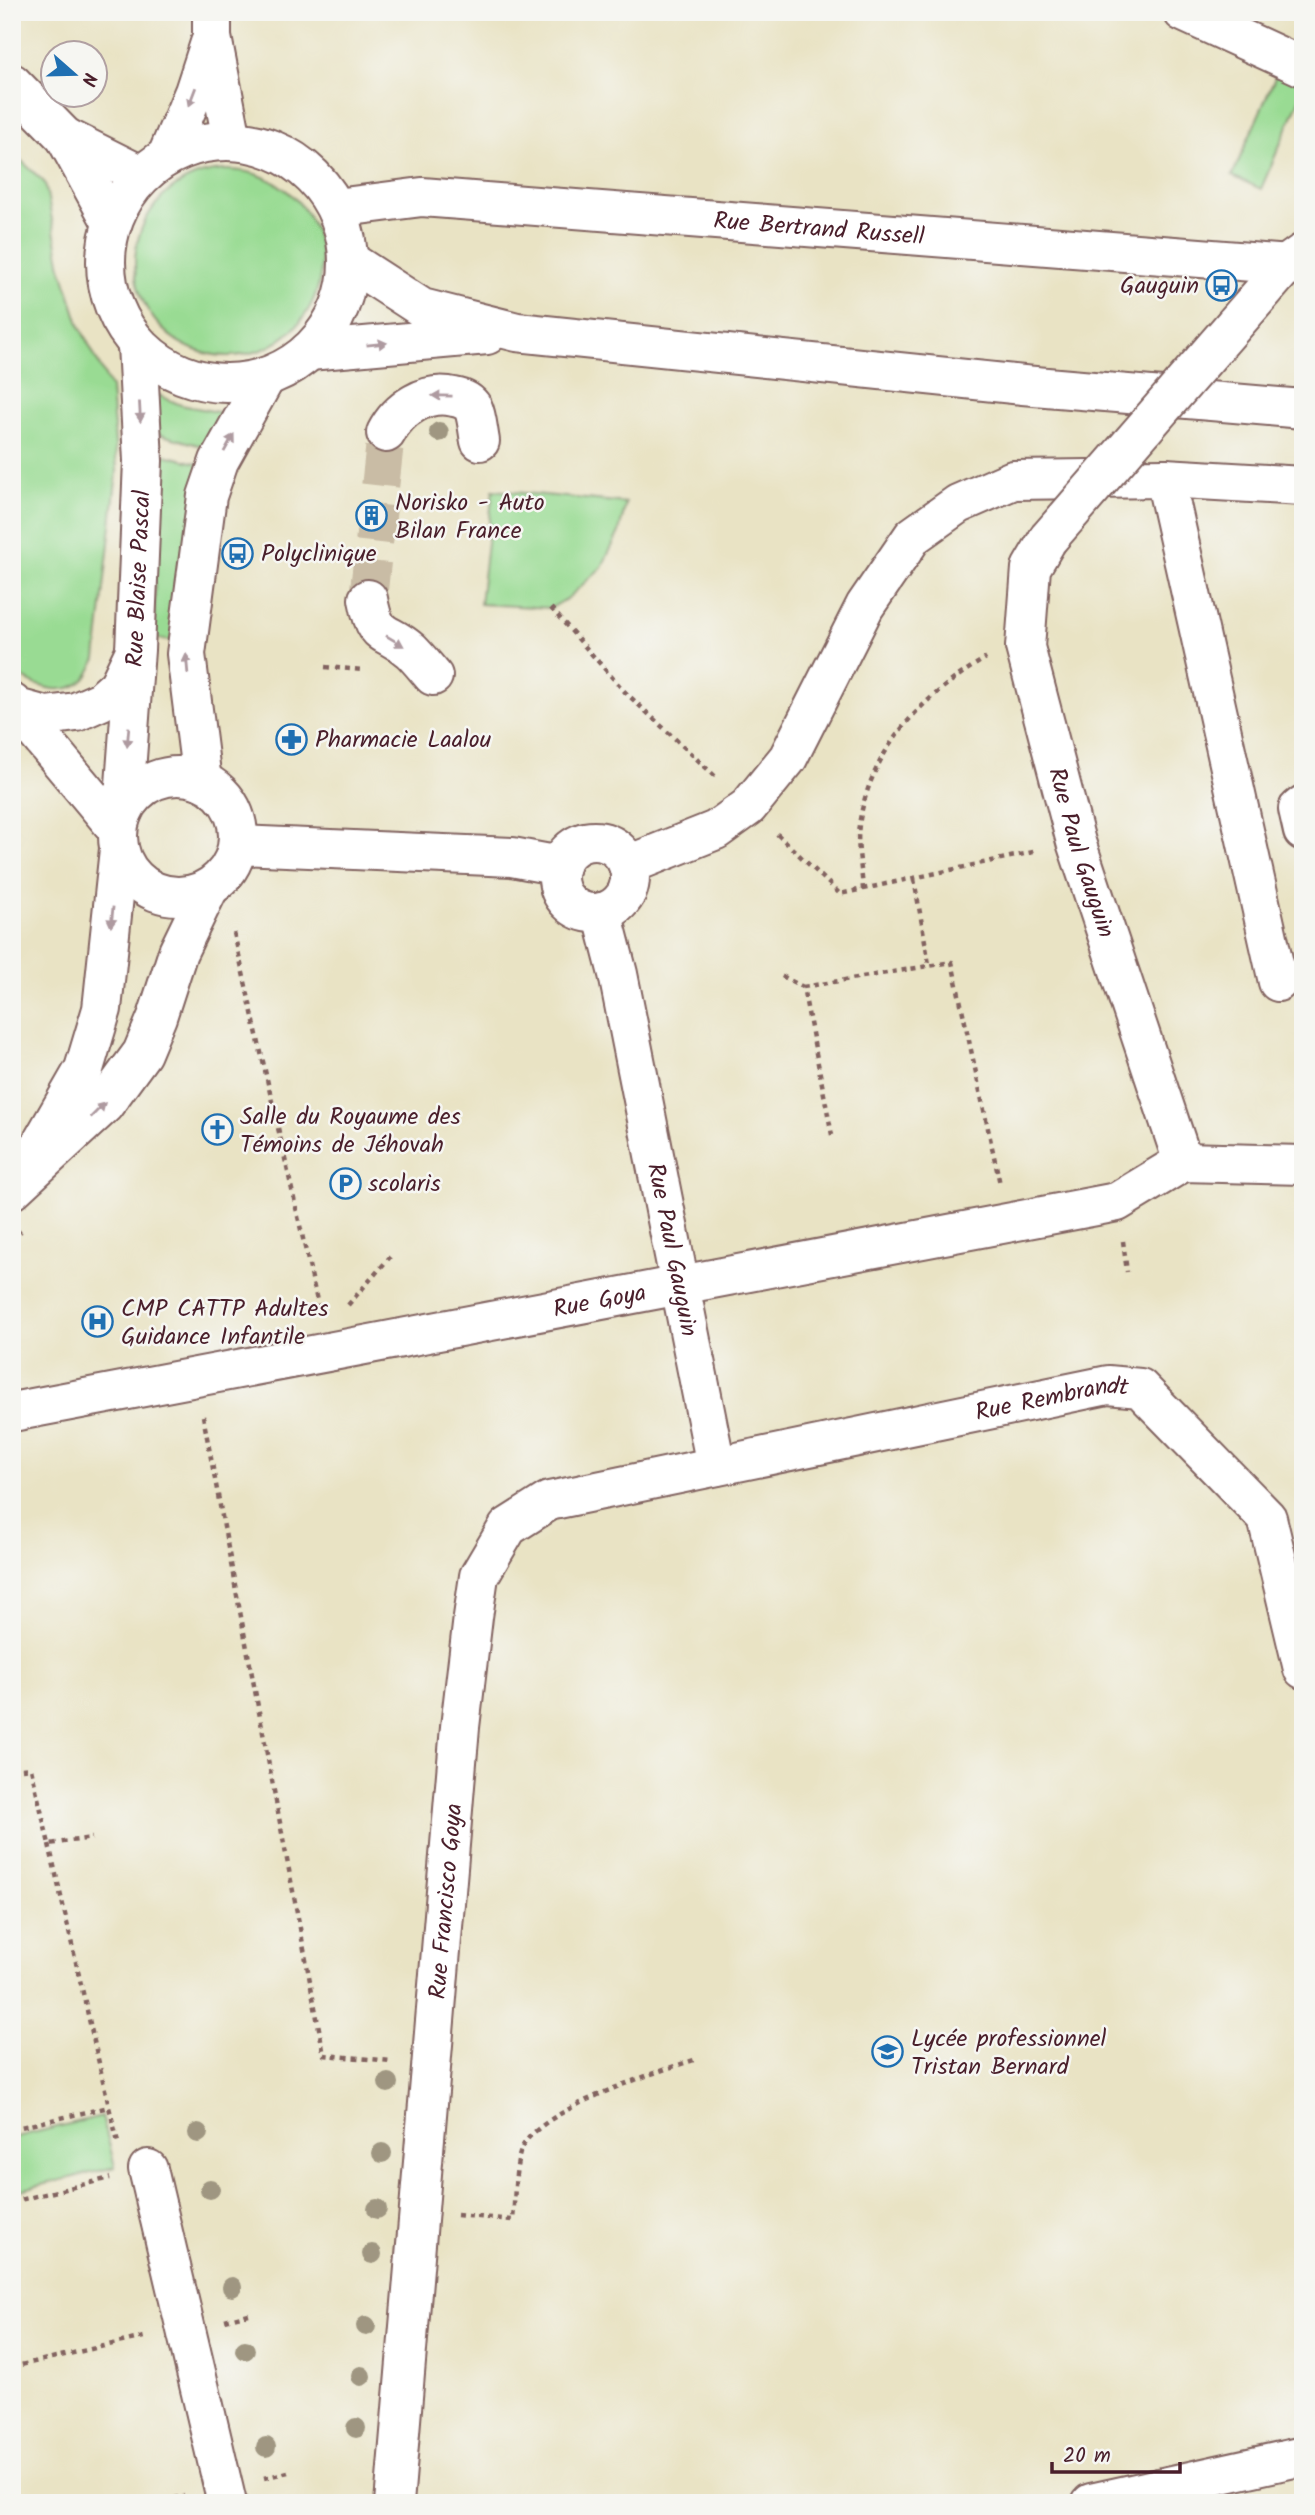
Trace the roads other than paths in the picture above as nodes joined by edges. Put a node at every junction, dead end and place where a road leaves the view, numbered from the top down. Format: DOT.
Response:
graph roads {
  1 [pos="1183,12"];
  2 [pos="212,25"];
  3 [pos="1303,67"];
  4 [pos="12,83"];
  5 [pos="65,137"];
  6 [pos="232,140"];
  7 [pos="154,166"];
  8 [pos="335,208"];
  9 [pos="112,223"];
  10 [pos="348,260"];
  11 [pos="1297,261"];
  12 [pos="517,332"];
  13 [pos="136,344"];
  14 [pos="309,351"];
  15 [pos="266,377"];
  16 [pos="1303,409"];
  17 [pos="386,433"];
  18 [pos="480,440"];
  19 [pos="1165,478"];
  20 [pos="1303,486"];
  21 [pos="368,599"];
  22 [pos="135,650"];
  23 [pos="433,676"];
  24 [pos="15,705"];
  25 [pos="202,781"];
  26 [pos="1303,804"];
  27 [pos="120,831"];
  28 [pos="1303,831"];
  29 [pos="628,865"];
  30 [pos="560,866"];
  31 [pos="223,870"];
  32 [pos="602,912"];
  33 [pos="1278,982"];
  34 [pos="1183,1162"];
  35 [pos="1303,1165"];
  36 [pos="12,1189"];
  37 [pos="681,1285"];
  38 [pos="12,1412"];
  39 [pos="716,1465"];
  40 [pos="1303,1670"];
  41 [pos="137,2171"];
  42 [pos="1303,2456"];
  43 [pos="228,2503"];
  44 [pos="394,2503"];
  45 [pos="1091,2503"];
  1 -- 3 [label="street"];
  2 -- 6 [label="street"];
  2 -- 7 [label="street, one-way"];
  4 -- 5 [label="street"];
  5 -- 7 [label="street"];
  5 -- 9 [label="street"];
  6 -- 7 [label="street"];
  6 -- 8 [label="street"];
  7 -- 9 [label="street"];
  8 -- 10 [label="street"];
  8 -- 11 [label="street, Rue Bertrand Russell"];
  9 -- 13 [label="street"];
  10 -- 12 [label="street"];
  10 -- 14 [label="street"];
  11 -- 34 [label="street, Rue Paul Gauguin, bridge"];
  14 -- 12 [label="street, one-way"];
  12 -- 16 [label="street"];
  13 -- 15 [label="street"];
  13 -- 22 [label="street, Rue Blaise Pascal, one-way"];
  14 -- 15 [label="street"];
  25 -- 15 [label="street, one-way"];
  18 -- 17 [label="street, one-way"];
  19 -- 20 [label="street"];
  19 -- 29 [label="street"];
  19 -- 33 [label="street"];
  21 -- 23 [label="street, one-way"];
  22 -- 24 [label="street"];
  22 -- 27 [label="street, Rue Blaise Pascal, one-way"];
  24 -- 27 [label="street"];
  25 -- 27 [label="street"];
  25 -- 31 [label="street"];
  26 -- 28 [label="street"];
  27 -- 31 [label="street"];
  27 -- 36 [label="street, Rue Blaise Pascal, one-way"];
  29 -- 30 [label="street"];
  29 -- 32 [label="street"];
  30 -- 31 [label="street"];
  30 -- 32 [label="street"];
  36 -- 31 [label="street, Rue Blaise Pascal, one-way"];
  32 -- 37 [label="street, Rue Paul Gauguin"];
  34 -- 35 [label="street"];
  34 -- 37 [label="street, Rue Goya"];
  37 -- 38 [label="street, Rue Goya"];
  37 -- 39 [label="street, Rue Paul Gauguin"];
  39 -- 40 [label="street, Rue Rembrandt"];
  39 -- 44 [label="street, Rue Francisco Goya"];
  41 -- 43 [label="street"];
  42 -- 45 [label="street"];
}
